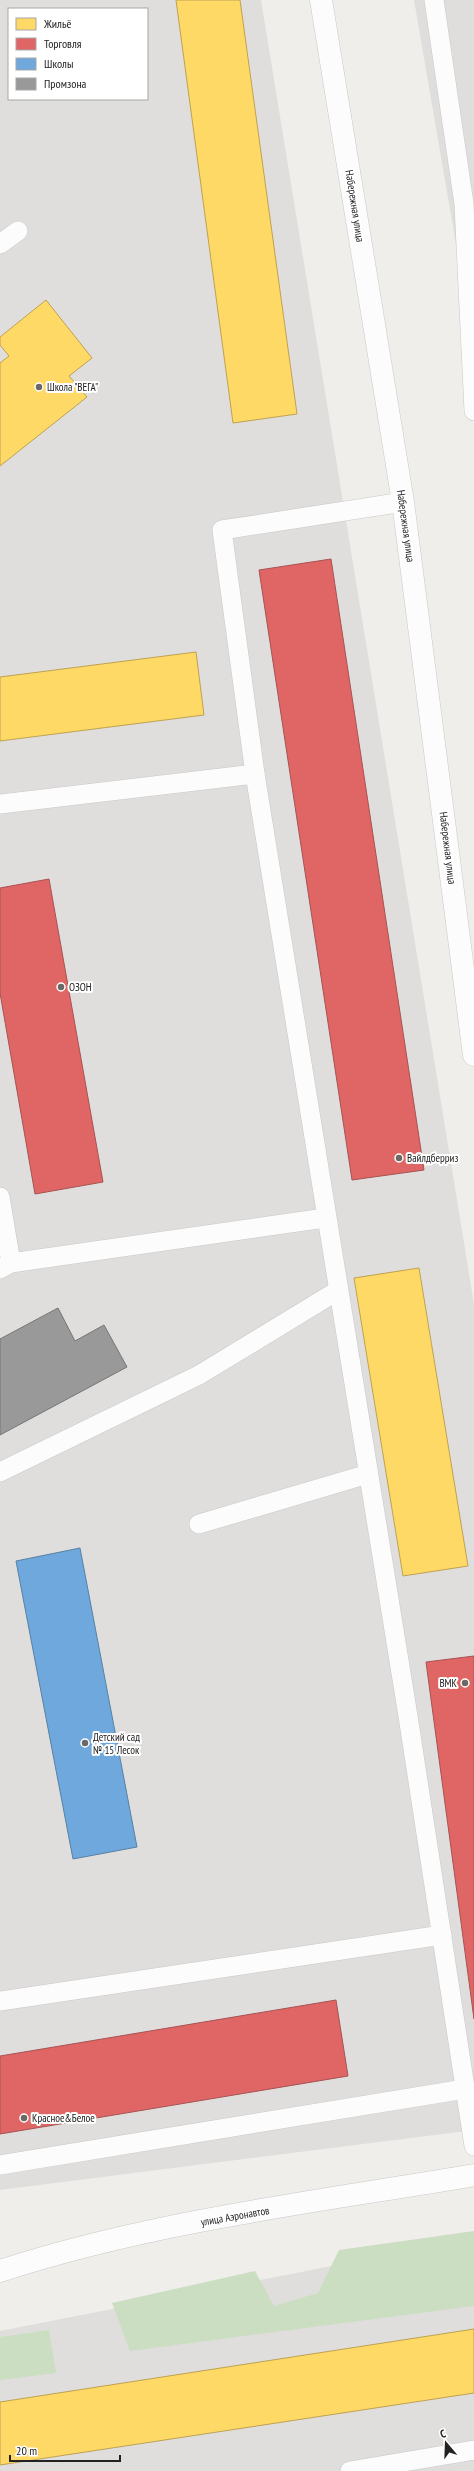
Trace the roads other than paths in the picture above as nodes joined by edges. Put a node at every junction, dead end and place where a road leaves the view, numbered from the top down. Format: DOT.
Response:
graph roads {
  1 [pos="321,0"];
  2 [pos="434,0"];
  3 [pos="18,231"];
  4 [pos="0,244"];
  5 [pos="474,411"];
  6 [pos="403,502"];
  7 [pos="255,774"];
  8 [pos="0,804"];
  9 [pos="474,1055"];
  10 [pos="0,1197"];
  11 [pos="325,1218"];
  12 [pos="6,1266"];
  13 [pos="337,1291"];
  14 [pos="0,1472"];
  15 [pos="368,1474"];
  16 [pos="199,1524"];
  17 [pos="442,1935"];
  18 [pos="0,2000"];
  19 [pos="465,2089"];
  20 [pos="474,2146"];
  21 [pos="0,2165"];
  22 [pos="474,2175"];
  23 [pos="0,2271"];
  24 [pos="474,2450"];
  25 [pos="350,2471"];
  1 -- 6 [label="street, Набережная улица"];
  2 -- 5 [label="lane"];
  3 -- 4 [label="lane"];
  6 -- 7 [label="lane"];
  6 -- 9 [label="street, Набережная улица"];
  7 -- 8 [label="lane"];
  7 -- 11 [label="lane"];
  10 -- 12 [label="lane"];
  11 -- 12 [label="lane"];
  11 -- 13 [label="lane"];
  13 -- 14 [label="lane"];
  13 -- 15 [label="lane"];
  15 -- 16 [label="lane"];
  15 -- 17 [label="lane"];
  17 -- 18 [label="lane"];
  17 -- 19 [label="lane"];
  19 -- 20 [label="lane"];
  19 -- 21 [label="lane"];
  22 -- 23 [label="street, улица Аэронавтов"];
  24 -- 25 [label="lane"];
}
